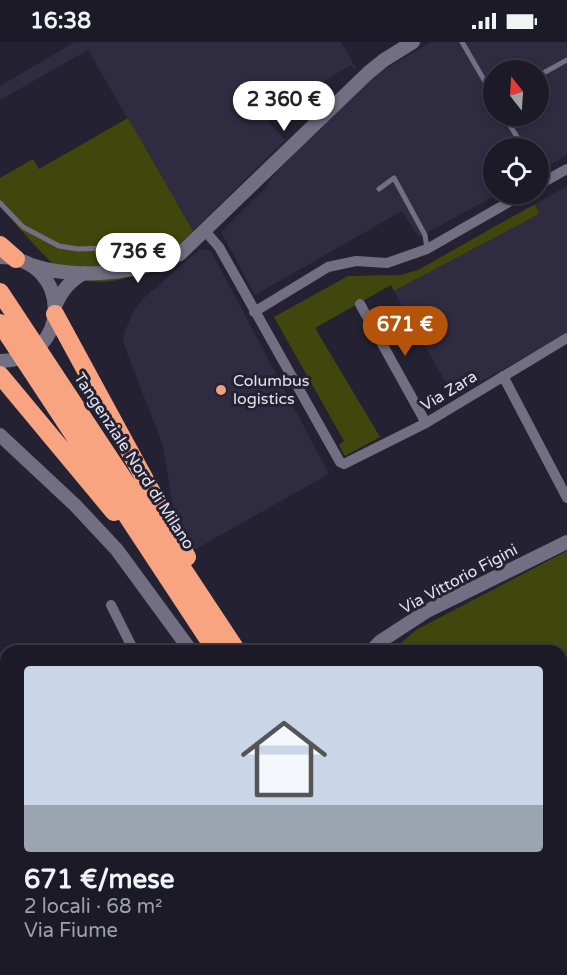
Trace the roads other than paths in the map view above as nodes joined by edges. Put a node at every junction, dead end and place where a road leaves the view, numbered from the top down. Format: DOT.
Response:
graph roads {
  1 [pos="413,42"];
  2 [pos="462,42"];
  3 [pos="567,60"];
  4 [pos="549,70"];
  5 [pos="483,78"];
  6 [pos="567,169"];
  7 [pos="549,176"];
  8 [pos="379,189"];
  9 [pos="0,203"];
  10 [pos="506,204"];
  11 [pos="205,231"];
  12 [pos="0,245"];
  13 [pos="427,249"];
  14 [pos="180,254"];
  15 [pos="16,261"];
  16 [pos="85,272"];
  17 [pos="0,292"];
  18 [pos="360,304"];
  19 [pos="55,310"];
  20 [pos="254,312"];
  21 [pos="0,323"];
  22 [pos="567,338"];
  23 [pos="23,343"];
  24 [pos="0,362"];
  25 [pos="36,363"];
  26 [pos="0,375"];
  27 [pos="502,376"];
  28 [pos="426,423"];
  29 [pos="0,435"];
  30 [pos="565,491"];
  31 [pos="567,542"];
  32 [pos="175,587"];
  33 [pos="111,604"];
  34 [pos="131,645"];
  35 [pos="187,645"];
  36 [pos="212,645"];
  37 [pos="234,645"];
  38 [pos="235,645"];
  39 [pos="377,645"];
  1 -- 11 [label="street"];
  2 -- 5 [label="lane"];
  3 -- 4 [label="lane"];
  6 -- 7 [label="street"];
  8 -- 13 [label="lane"];
  9 -- 14 [label="lane"];
  10 -- 13 [label="street"];
  11 -- 14 [label="street"];
  11 -- 20 [label="street"];
  12 -- 15 [label="highway"];
  13 -- 20 [label="street"];
  14 -- 16 [label="street"];
  15 -- 16 [label="street"];
  15 -- 19 [label="street"];
  16 -- 19 [label="street"];
  17 -- 23 [label="highway, Tangenziale Nord di Milano"];
  18 -- 28 [label="street"];
  19 -- 24 [label="street"];
  19 -- 38 [label="highway"];
  20 -- 28 [label="street, Via Zara"];
  21 -- 23 [label="highway, Tangenziale Nord di Milano"];
  22 -- 27 [label="street, Via Zara"];
  23 -- 25 [label="highway, Tangenziale Nord di Milano"];
  25 -- 32 [label="highway, Tangenziale Nord di Milano"];
  25 -- 37 [label="highway, Tangenziale Nord di Milano"];
  26 -- 32 [label="highway"];
  27 -- 28 [label="street, Via Zara"];
  27 -- 30 [label="street"];
  29 -- 35 [label="street"];
  31 -- 39 [label="street, Via Vittorio Figini"];
  32 -- 36 [label="highway, Tangenziale Nord di Milano"];
  33 -- 34 [label="street"];
}
